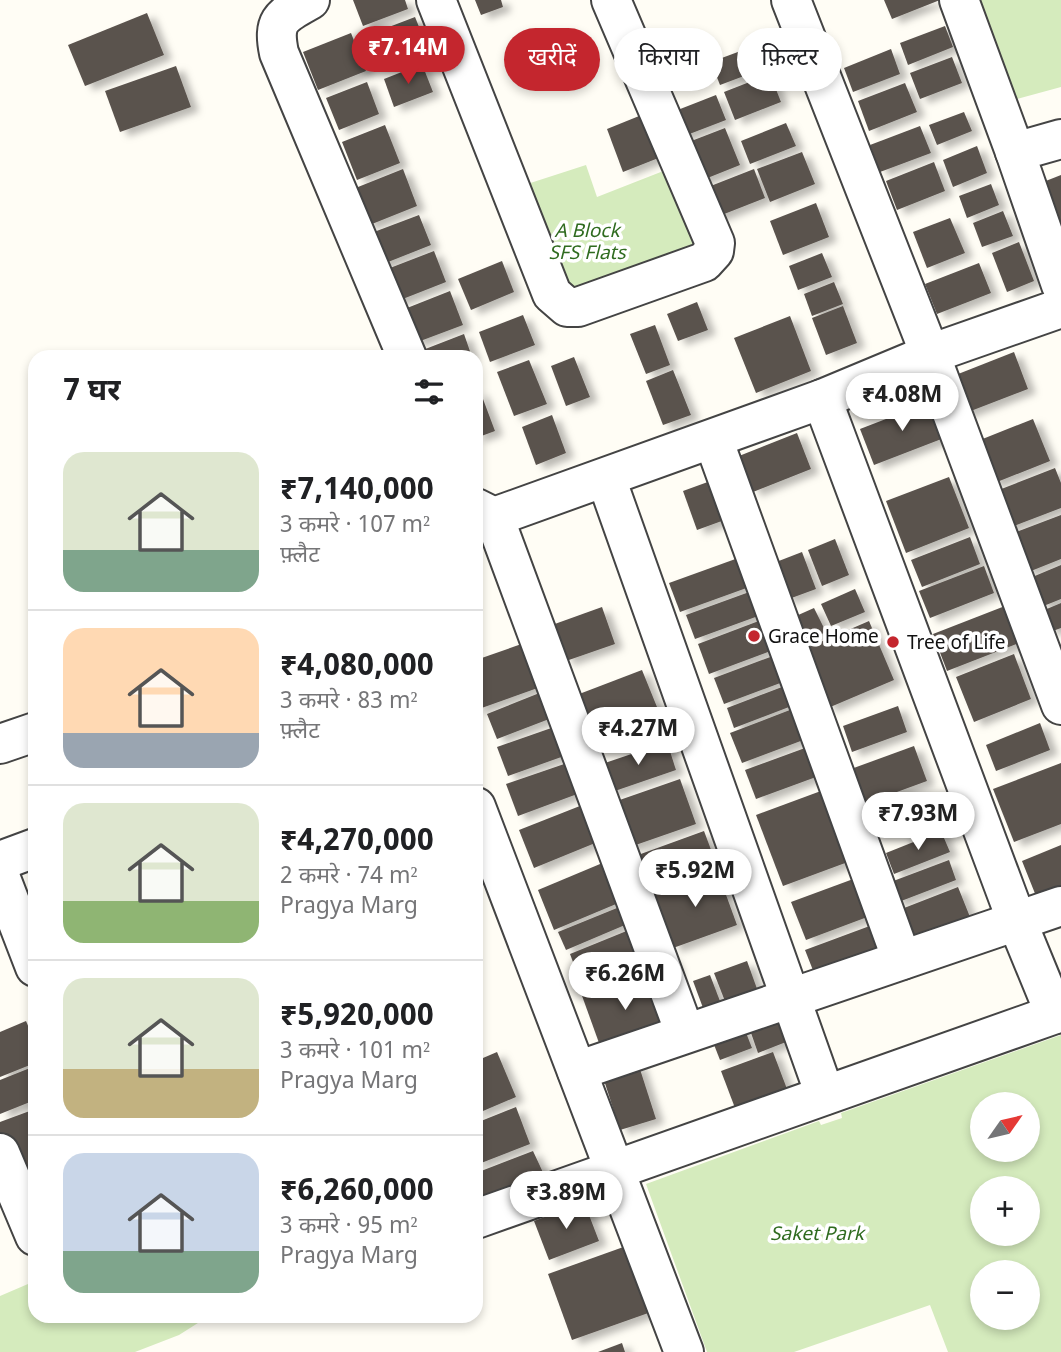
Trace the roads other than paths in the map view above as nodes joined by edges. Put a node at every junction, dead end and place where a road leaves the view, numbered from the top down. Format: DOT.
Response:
graph roads {
  1 [pos="310,0"];
  2 [pos="436,0"];
  3 [pos="611,0"];
  4 [pos="791,0"];
  5 [pos="959,0"];
  6 [pos="1061,139"];
  7 [pos="1015,152"];
  8 [pos="1061,285"];
  9 [pos="1061,308"];
  10 [pos="404,350"];
  11 [pos="930,354"];
  12 [pos="822,399"];
  13 [pos="713,439"];
  14 [pos="606,478"];
  15 [pos="485,513"];
  16 [pos="1061,705"];
  17 [pos="28,734"];
  18 [pos="0,744"];
  19 [pos="483,825"];
  20 [pos="28,850"];
  21 [pos="0,860"];
  22 [pos="0,876"];
  23 [pos="1061,906"];
  24 [pos="1018,923"];
  25 [pos="28,949"];
  26 [pos="902,960"];
  27 [pos="791,998"];
  28 [pos="1058,1013"];
  29 [pos="685,1033"];
  30 [pos="577,1071"];
  31 [pos="825,1096"];
  32 [pos="0,1153"];
  33 [pos="617,1172"];
  34 [pos="483,1217"];
  35 [pos="28,1219"];
  36 [pos="684,1352"];
  1 -- 10 [label="street"];
  2 -- 3 [label="street"];
  4 -- 11 [label="street"];
  5 -- 7 [label="street"];
  6 -- 7 [label="street"];
  7 -- 8 [label="street"];
  9 -- 11 [label="street"];
  11 -- 12 [label="street"];
  11 -- 16 [label="street"];
  12 -- 13 [label="street"];
  12 -- 24 [label="street"];
  13 -- 14 [label="street"];
  13 -- 26 [label="street"];
  14 -- 15 [label="street"];
  14 -- 27 [label="street"];
  15 -- 29 [label="street"];
  17 -- 18 [label="street"];
  19 -- 30 [label="street"];
  20 -- 21 [label="street"];
  22 -- 25 [label="street"];
  23 -- 24 [label="street"];
  24 -- 26 [label="street"];
  24 -- 28 [label="street"];
  26 -- 27 [label="street"];
  27 -- 29 [label="street"];
  27 -- 31 [label="street"];
  28 -- 31 [label="street"];
  29 -- 30 [label="street"];
  30 -- 33 [label="street"];
  31 -- 33 [label="street"];
  32 -- 35 [label="street"];
  33 -- 34 [label="street"];
  33 -- 36 [label="street"];
}
